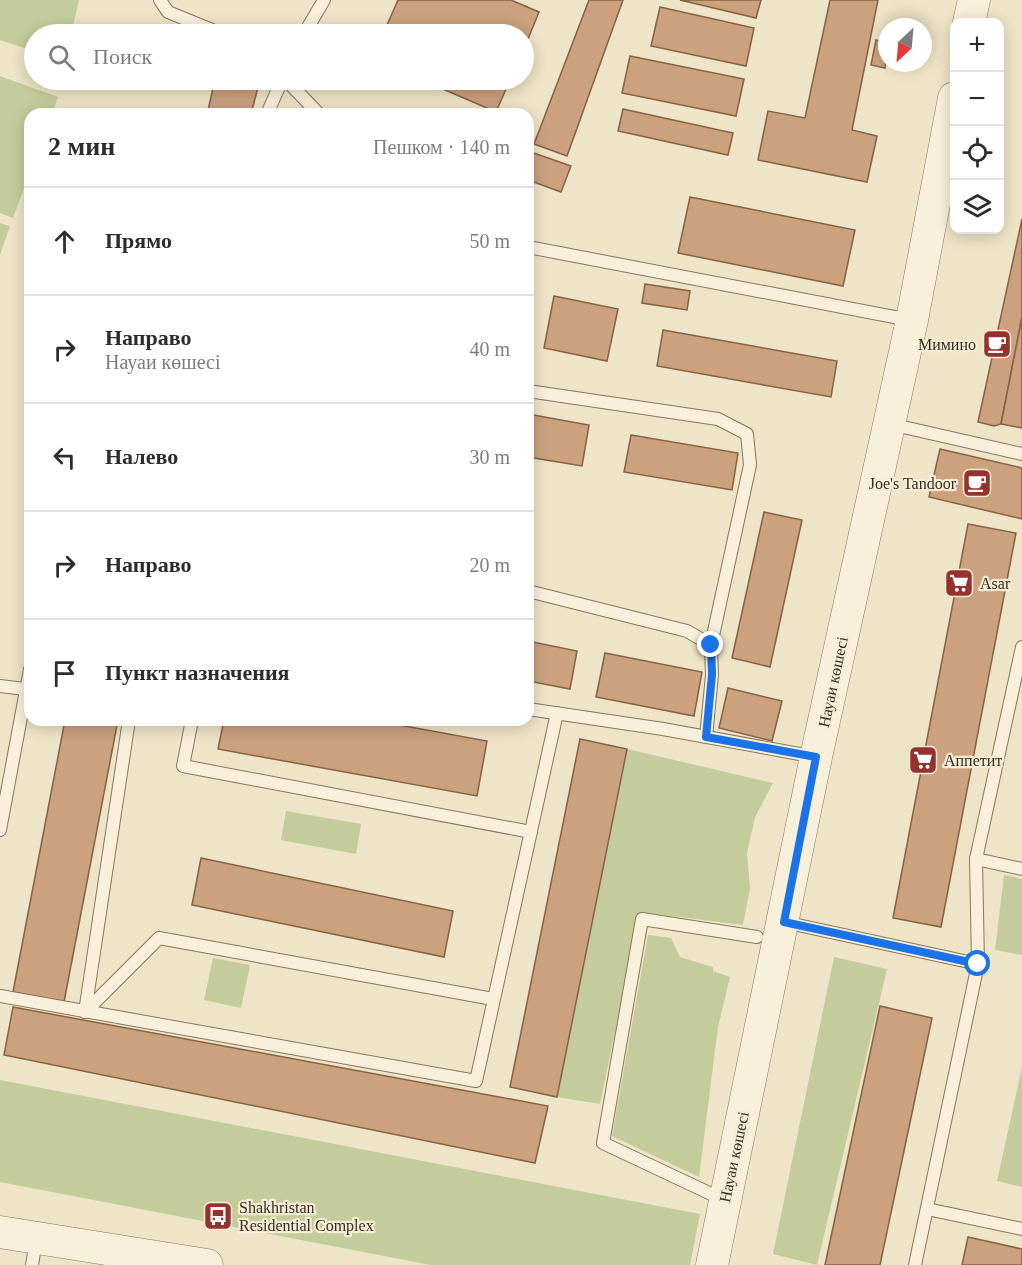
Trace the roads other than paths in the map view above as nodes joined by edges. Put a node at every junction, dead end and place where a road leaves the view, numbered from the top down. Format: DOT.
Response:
graph roads {
  1 [pos="160,0"];
  2 [pos="324,0"];
  3 [pos="974,0"];
  4 [pos="970,18"];
  5 [pos="197,24"];
  6 [pos="310,24"];
  7 [pos="279,90"];
  8 [pos="294,90"];
  9 [pos="270,108"];
  10 [pos="313,108"];
  11 [pos="950,119"];
  12 [pos="534,248"];
  13 [pos="912,320"];
  14 [pos="534,392"];
  15 [pos="889,423"];
  16 [pos="1022,454"];
  17 [pos="534,593"];
  18 [pos="711,645"];
  19 [pos="1022,647"];
  20 [pos="0,686"];
  21 [pos="24,689"];
  22 [pos="24,695"];
  23 [pos="534,710"];
  24 [pos="558,713"];
  25 [pos="128,726"];
  26 [pos="191,726"];
  27 [pos="706,737"];
  28 [pos="816,757"];
  29 [pos="0,830"];
  30 [pos="531,832"];
  31 [pos="976,860"];
  32 [pos="1022,869"];
  33 [pos="784,922"];
  34 [pos="757,937"];
  35 [pos="978,964"];
  36 [pos="0,996"];
  37 [pos="493,999"];
  38 [pos="85,1012"];
  39 [pos="725,1201"];
  40 [pos="927,1209"];
  41 [pos="1022,1229"];
  42 [pos="18,1240"];
  43 [pos="173,1262"];
  44 [pos="207,1265"];
  45 [pos="712,1265"];
  46 [pos="915,1265"];
  1 -- 5 [label="lane"];
  2 -- 6 [label="lane"];
  3 -- 4 [label="street"];
  7 -- 9 [label="lane"];
  8 -- 10 [label="lane"];
  11 -- 13 [label="street, Науаи көшесі"];
  12 -- 13 [label="lane"];
  13 -- 15 [label="street, Науаи көшесі"];
  14 -- 18 [label="lane"];
  15 -- 16 [label="lane"];
  15 -- 28 [label="street, Науаи көшесі"];
  17 -- 18 [label="lane"];
  18 -- 27 [label="lane"];
  19 -- 31 [label="lane"];
  20 -- 21 [label="lane"];
  22 -- 29 [label="lane"];
  23 -- 24 [label="lane"];
  24 -- 27 [label="lane"];
  24 -- 30 [label="lane"];
  25 -- 38 [label="lane"];
  26 -- 30 [label="lane"];
  27 -- 28 [label="lane"];
  28 -- 33 [label="street, Науаи көшесі"];
  30 -- 37 [label="lane"];
  31 -- 32 [label="lane"];
  31 -- 35 [label="lane"];
  33 -- 35 [label="lane"];
  33 -- 39 [label="street, Науаи көшесі"];
  34 -- 39 [label="lane"];
  35 -- 40 [label="lane"];
  36 -- 38 [label="lane"];
  37 -- 38 [label="lane"];
  37 -- 38 [label="lane"];
  39 -- 45 [label="street, Науаи көшесі"];
  40 -- 41 [label="lane"];
  40 -- 46 [label="lane"];
  42 -- 43 [label="street"];
  43 -- 44 [label="street"];
}
